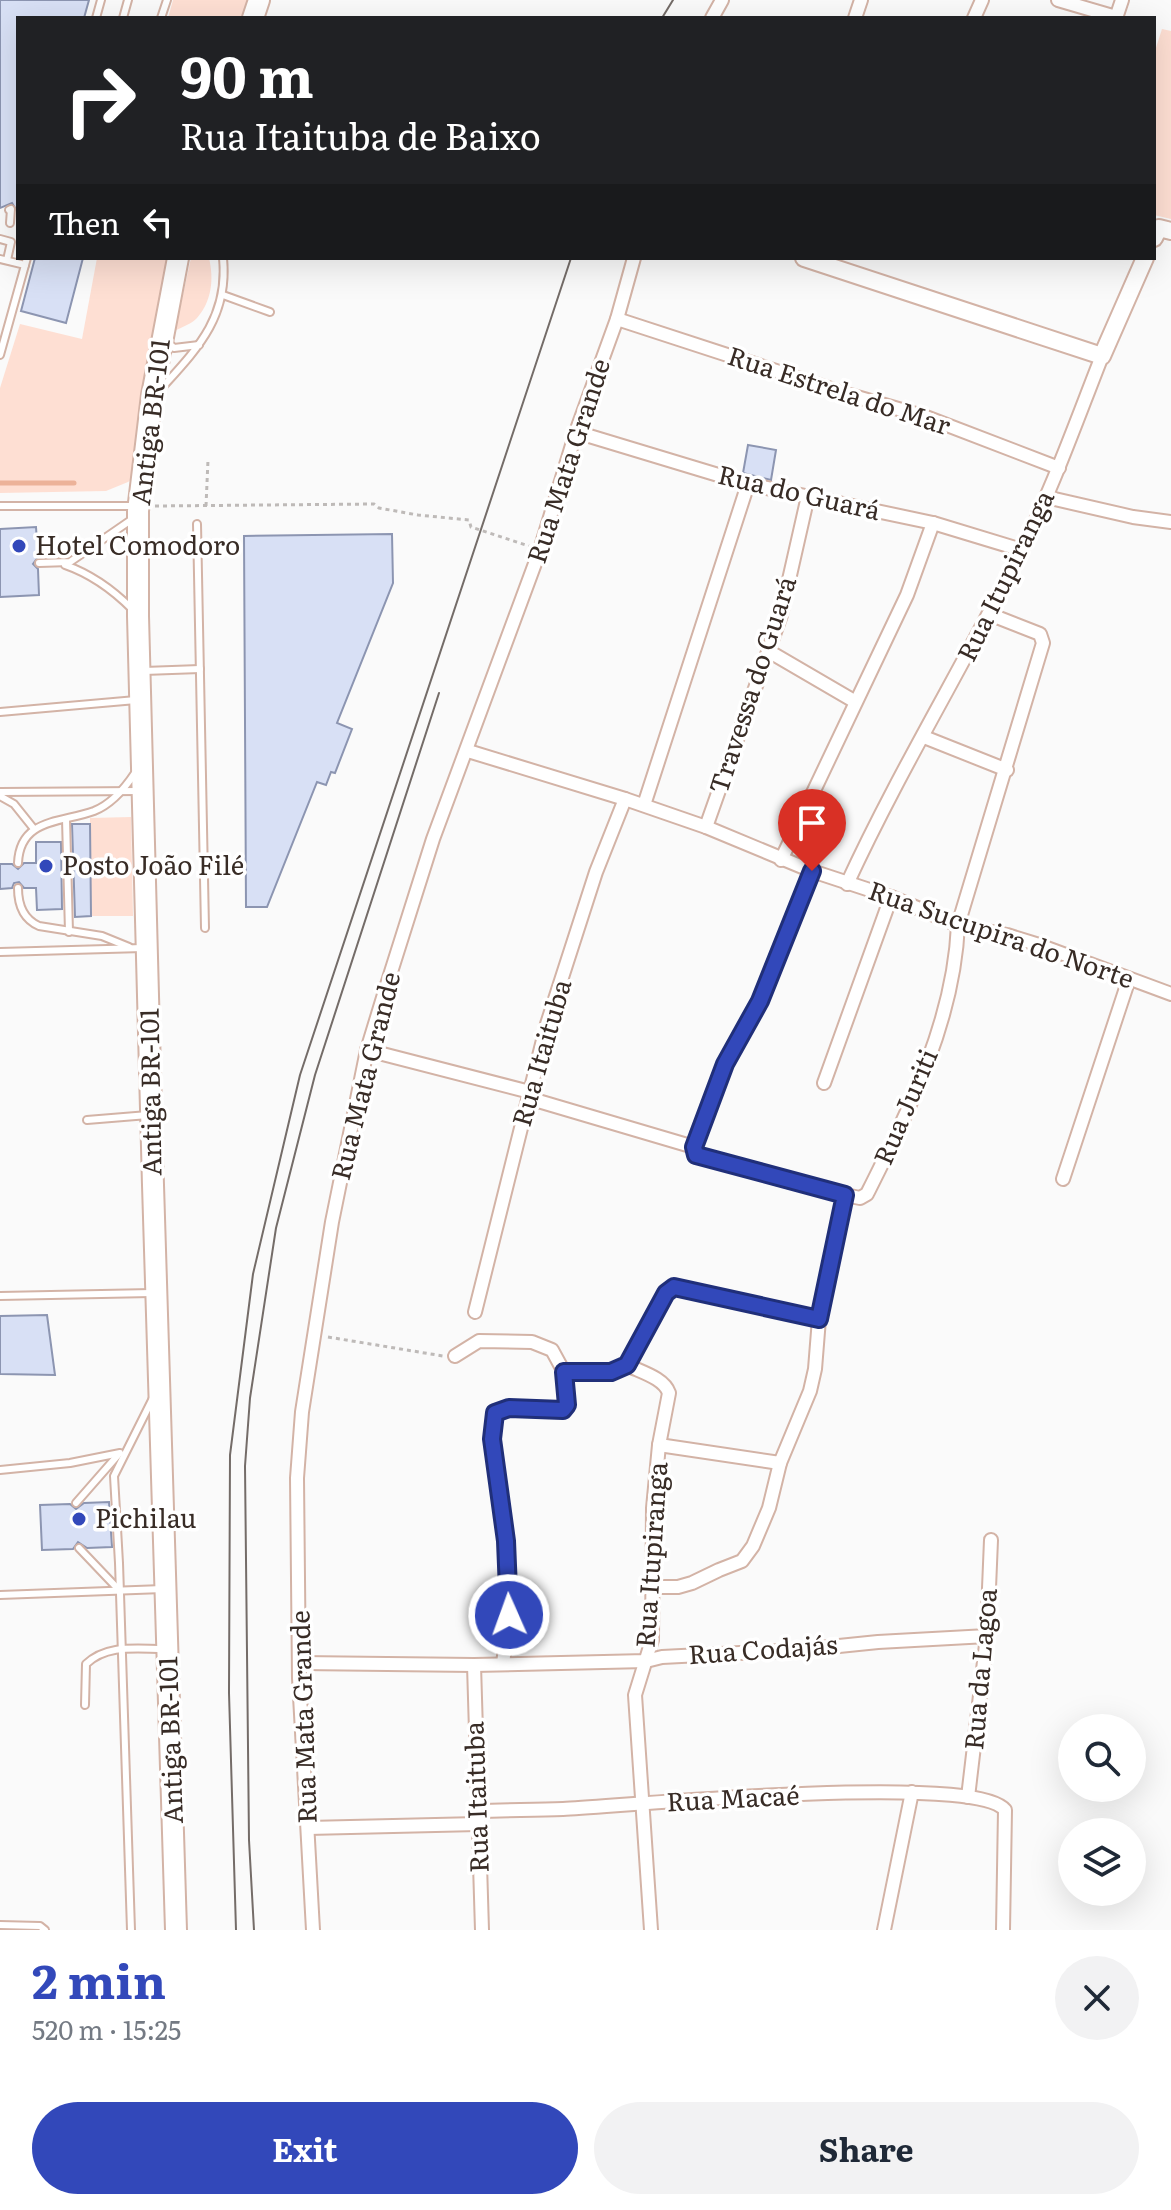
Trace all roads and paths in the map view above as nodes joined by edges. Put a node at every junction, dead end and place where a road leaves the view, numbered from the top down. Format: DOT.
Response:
graph roads {
  1 [pos="1058,0"];
  2 [pos="1110,16"];
  3 [pos="9,210"];
  4 [pos="10,223"];
  5 [pos="0,239"];
  6 [pos="3,259"];
  7 [pos="178,260"];
  8 [pos="223,260"];
  9 [pos="633,260"];
  10 [pos="810,260"];
  11 [pos="1144,260"];
  12 [pos="26,262"];
  13 [pos="223,295"];
  14 [pos="270,312"];
  15 [pos="617,319"];
  16 [pos="162,333"];
  17 [pos="199,345"];
  18 [pos="0,355"];
  19 [pos="1102,356"];
  20 [pos="151,400"];
  21 [pos="576,432"];
  22 [pos="208,460"];
  23 [pos="1059,468"];
  24 [pos="748,484"];
  25 [pos="808,496"];
  26 [pos="1046,497"];
  27 [pos="0,506"];
  28 [pos="206,506"];
  29 [pos="138,509"];
  30 [pos="1171,522"];
  31 [pos="933,523"];
  32 [pos="197,524"];
  33 [pos="540,550"];
  34 [pos="1022,550"];
  35 [pos="39,563"];
  36 [pos="54,563"];
  37 [pos="989,614"];
  38 [pos="138,616"];
  39 [pos="770,652"];
  40 [pos="200,669"];
  41 [pos="141,671"];
  42 [pos="141,699"];
  43 [pos="854,701"];
  44 [pos="0,712"];
  45 [pos="924,737"];
  46 [pos="468,751"];
  47 [pos="1007,770"];
  48 [pos="134,791"];
  49 [pos="0,794"];
  50 [pos="625,799"];
  51 [pos="644,805"];
  52 [pos="66,819"];
  53 [pos="706,827"];
  54 [pos="34,829"];
  55 [pos="781,860"];
  56 [pos="18,863"];
  57 [pos="812,871"];
  58 [pos="847,884"];
  59 [pos="18,888"];
  60 [pos="891,897"];
  61 [pos="958,925"];
  62 [pos="205,928"];
  63 [pos="69,932"];
  64 [pos="139,948"];
  65 [pos="0,952"];
  66 [pos="1129,979"];
  67 [pos="1170,991"];
  68 [pos="367,1050"];
  69 [pos="824,1083"];
  70 [pos="529,1095"];
  71 [pos="151,1115"];
  72 [pos="87,1120"];
  73 [pos="695,1140"];
  74 [pos="1063,1179"];
  75 [pos="845,1195"];
  76 [pos="158,1292"];
  77 [pos="0,1296"];
  78 [pos="475,1312"];
  79 [pos="819,1319"];
  80 [pos="315,1335"];
  81 [pos="455,1356"];
  82 [pos="627,1365"];
  83 [pos="564,1372"];
  84 [pos="160,1384"];
  85 [pos="129,1443"];
  86 [pos="659,1445"];
  87 [pos="120,1453"];
  88 [pos="780,1463"];
  89 [pos="0,1470"];
  90 [pos="76,1503"];
  91 [pos="991,1540"];
  92 [pos="79,1548"];
  93 [pos="653,1587"];
  94 [pos="166,1589"];
  95 [pos="119,1590"];
  96 [pos="0,1595"];
  97 [pos="987,1636"];
  98 [pos="121,1649"];
  99 [pos="169,1649"];
  100 [pos="646,1661"];
  101 [pos="300,1663"];
  102 [pos="503,1664"];
  103 [pos="474,1665"];
  104 [pos="85,1705"];
  105 [pos="912,1792"];
  106 [pos="968,1797"];
  107 [pos="644,1803"];
  108 [pos="478,1818"];
  109 [pos="308,1828"];
  110 [pos="0,1925"];
  111 [pos="45,1930"];
  112 [pos="131,1930"];
  113 [pos="176,1930"];
  114 [pos="313,1930"];
  115 [pos="482,1930"];
  116 [pos="651,1930"];
  117 [pos="884,1930"];
  118 [pos="1003,1930"];
  1 -- 2 [label="street"];
  3 -- 4 [label="lane"];
  5 -- 6 [label="lane"];
  6 -- 12 [label="lane"];
  7 -- 16 [label="main road, Antiga BR-101"];
  8 -- 13 [label="lane"];
  9 -- 15 [label="street, Rua Mata Grande"];
  10 -- 19 [label="street"];
  11 -- 19 [label="street, Rua Itupiranga"];
  12 -- 18 [label="lane"];
  13 -- 14 [label="lane"];
  13 -- 17 [label="lane"];
  15 -- 21 [label="street, Rua Mata Grande"];
  15 -- 23 [label="street, Rua Estrela do Mar"];
  16 -- 17 [label="lane"];
  16 -- 20 [label="main road, Antiga BR-101"];
  17 -- 20 [label="lane"];
  19 -- 23 [label="street, Rua Itupiranga"];
  20 -- 29 [label="main road, Antiga BR-101"];
  21 -- 24 [label="street, Rua do Guará"];
  21 -- 33 [label="street, Rua Mata Grande"];
  22 -- 28 [label="path"];
  23 -- 26 [label="street, Rua Itupiranga"];
  24 -- 25 [label="street, Rua do Guará"];
  24 -- 51 [label="street"];
  25 -- 31 [label="street, Rua do Guará"];
  25 -- 39 [label="street, Travessa do Guará"];
  26 -- 30 [label="street"];
  26 -- 34 [label="street, Rua Itupiranga"];
  27 -- 29 [label="lane"];
  28 -- 29 [label="path"];
  28 -- 33 [label="path"];
  29 -- 36 [label="lane"];
  29 -- 38 [label="main road, Antiga BR-101"];
  31 -- 34 [label="street, Rua do Guará"];
  31 -- 43 [label="street"];
  32 -- 40 [label="lane"];
  33 -- 46 [label="street, Rua Mata Grande"];
  34 -- 37 [label="street, Rua Itupiranga"];
  35 -- 36 [label="lane"];
  36 -- 38 [label="lane"];
  37 -- 45 [label="street, Rua Itupiranga"];
  37 -- 47 [label="street, Rua Juriti"];
  38 -- 41 [label="main road, Antiga BR-101"];
  39 -- 43 [label="street"];
  39 -- 53 [label="street, Travessa do Guará"];
  40 -- 41 [label="lane"];
  40 -- 62 [label="lane"];
  41 -- 42 [label="main road, Antiga BR-101"];
  42 -- 44 [label="lane"];
  42 -- 48 [label="main road, Antiga BR-101"];
  43 -- 55 [label="street"];
  45 -- 47 [label="street"];
  45 -- 58 [label="street, Rua Itupiranga"];
  46 -- 50 [label="street, Rua Sucupira do Norte"];
  46 -- 68 [label="street, Rua Mata Grande"];
  47 -- 61 [label="street, Rua Juriti"];
  48 -- 49 [label="lane"];
  48 -- 52 [label="lane"];
  48 -- 64 [label="main road, Antiga BR-101"];
  49 -- 54 [label="lane"];
  50 -- 51 [label="street, Rua Sucupira do Norte"];
  50 -- 70 [label="street, Rua Itaituba"];
  51 -- 53 [label="street, Rua Sucupira do Norte"];
  52 -- 54 [label="lane"];
  52 -- 63 [label="lane"];
  53 -- 55 [label="street, Rua Sucupira do Norte"];
  54 -- 56 [label="lane"];
  55 -- 57 [label="street, Rua Sucupira do Norte"];
  57 -- 58 [label="street, Rua Sucupira do Norte"];
  57 -- 73 [label="street"];
  58 -- 60 [label="street, Rua Sucupira do Norte"];
  59 -- 63 [label="lane"];
  60 -- 61 [label="street, Rua Sucupira do Norte"];
  60 -- 69 [label="street"];
  61 -- 66 [label="street, Rua Sucupira do Norte"];
  61 -- 75 [label="street, Rua Juriti"];
  63 -- 64 [label="lane"];
  64 -- 65 [label="lane"];
  64 -- 71 [label="main road, Antiga BR-101"];
  66 -- 67 [label="street, Rua Sucupira do Norte"];
  66 -- 74 [label="street"];
  68 -- 70 [label="street"];
  68 -- 80 [label="street, Rua Mata Grande"];
  70 -- 73 [label="street"];
  70 -- 78 [label="street, Rua Itaituba"];
  71 -- 72 [label="lane"];
  71 -- 76 [label="main road, Antiga BR-101"];
  73 -- 75 [label="street"];
  75 -- 79 [label="street"];
  76 -- 77 [label="lane"];
  76 -- 84 [label="main road, Antiga BR-101"];
  79 -- 82 [label="street"];
  79 -- 88 [label="street"];
  80 -- 81 [label="path"];
  80 -- 101 [label="street, Rua Mata Grande"];
  81 -- 83 [label="street"];
  82 -- 83 [label="street"];
  82 -- 86 [label="street, Rua Itupiranga"];
  83 -- 102 [label="street"];
  84 -- 85 [label="lane"];
  84 -- 94 [label="main road, Antiga BR-101"];
  85 -- 87 [label="lane"];
  85 -- 95 [label="lane"];
  86 -- 88 [label="street"];
  86 -- 93 [label="street, Rua Itupiranga"];
  87 -- 89 [label="lane"];
  87 -- 90 [label="lane"];
  88 -- 93 [label="street"];
  91 -- 97 [label="street, Rua da Lagoa"];
  92 -- 95 [label="lane"];
  93 -- 100 [label="street, Rua Itupiranga"];
  94 -- 95 [label="lane"];
  94 -- 99 [label="main road, Antiga BR-101"];
  95 -- 96 [label="lane"];
  95 -- 98 [label="lane"];
  97 -- 100 [label="street, Rua Codajás"];
  97 -- 106 [label="street, Rua da Lagoa"];
  98 -- 99 [label="lane"];
  98 -- 104 [label="lane"];
  98 -- 112 [label="lane"];
  99 -- 113 [label="main road, Antiga BR-101"];
  100 -- 102 [label="street, Rua Codajás"];
  100 -- 107 [label="street, Rua Itupiranga"];
  101 -- 103 [label="street, Rua Codajás"];
  101 -- 109 [label="street, Rua Mata Grande"];
  102 -- 103 [label="street, Rua Codajás"];
  103 -- 108 [label="street, Rua Itaituba"];
  105 -- 106 [label="street, Rua Macaé"];
  105 -- 107 [label="street, Rua Macaé"];
  105 -- 117 [label="street"];
  106 -- 118 [label="street, Rua Macaé"];
  107 -- 108 [label="street, Rua Macaé"];
  107 -- 116 [label="street, Rua Itupiranga"];
  108 -- 109 [label="street, Rua Macaé"];
  108 -- 115 [label="street, Rua Itaituba"];
  109 -- 114 [label="street, Rua Mata Grande"];
  110 -- 111 [label="lane"];
}
